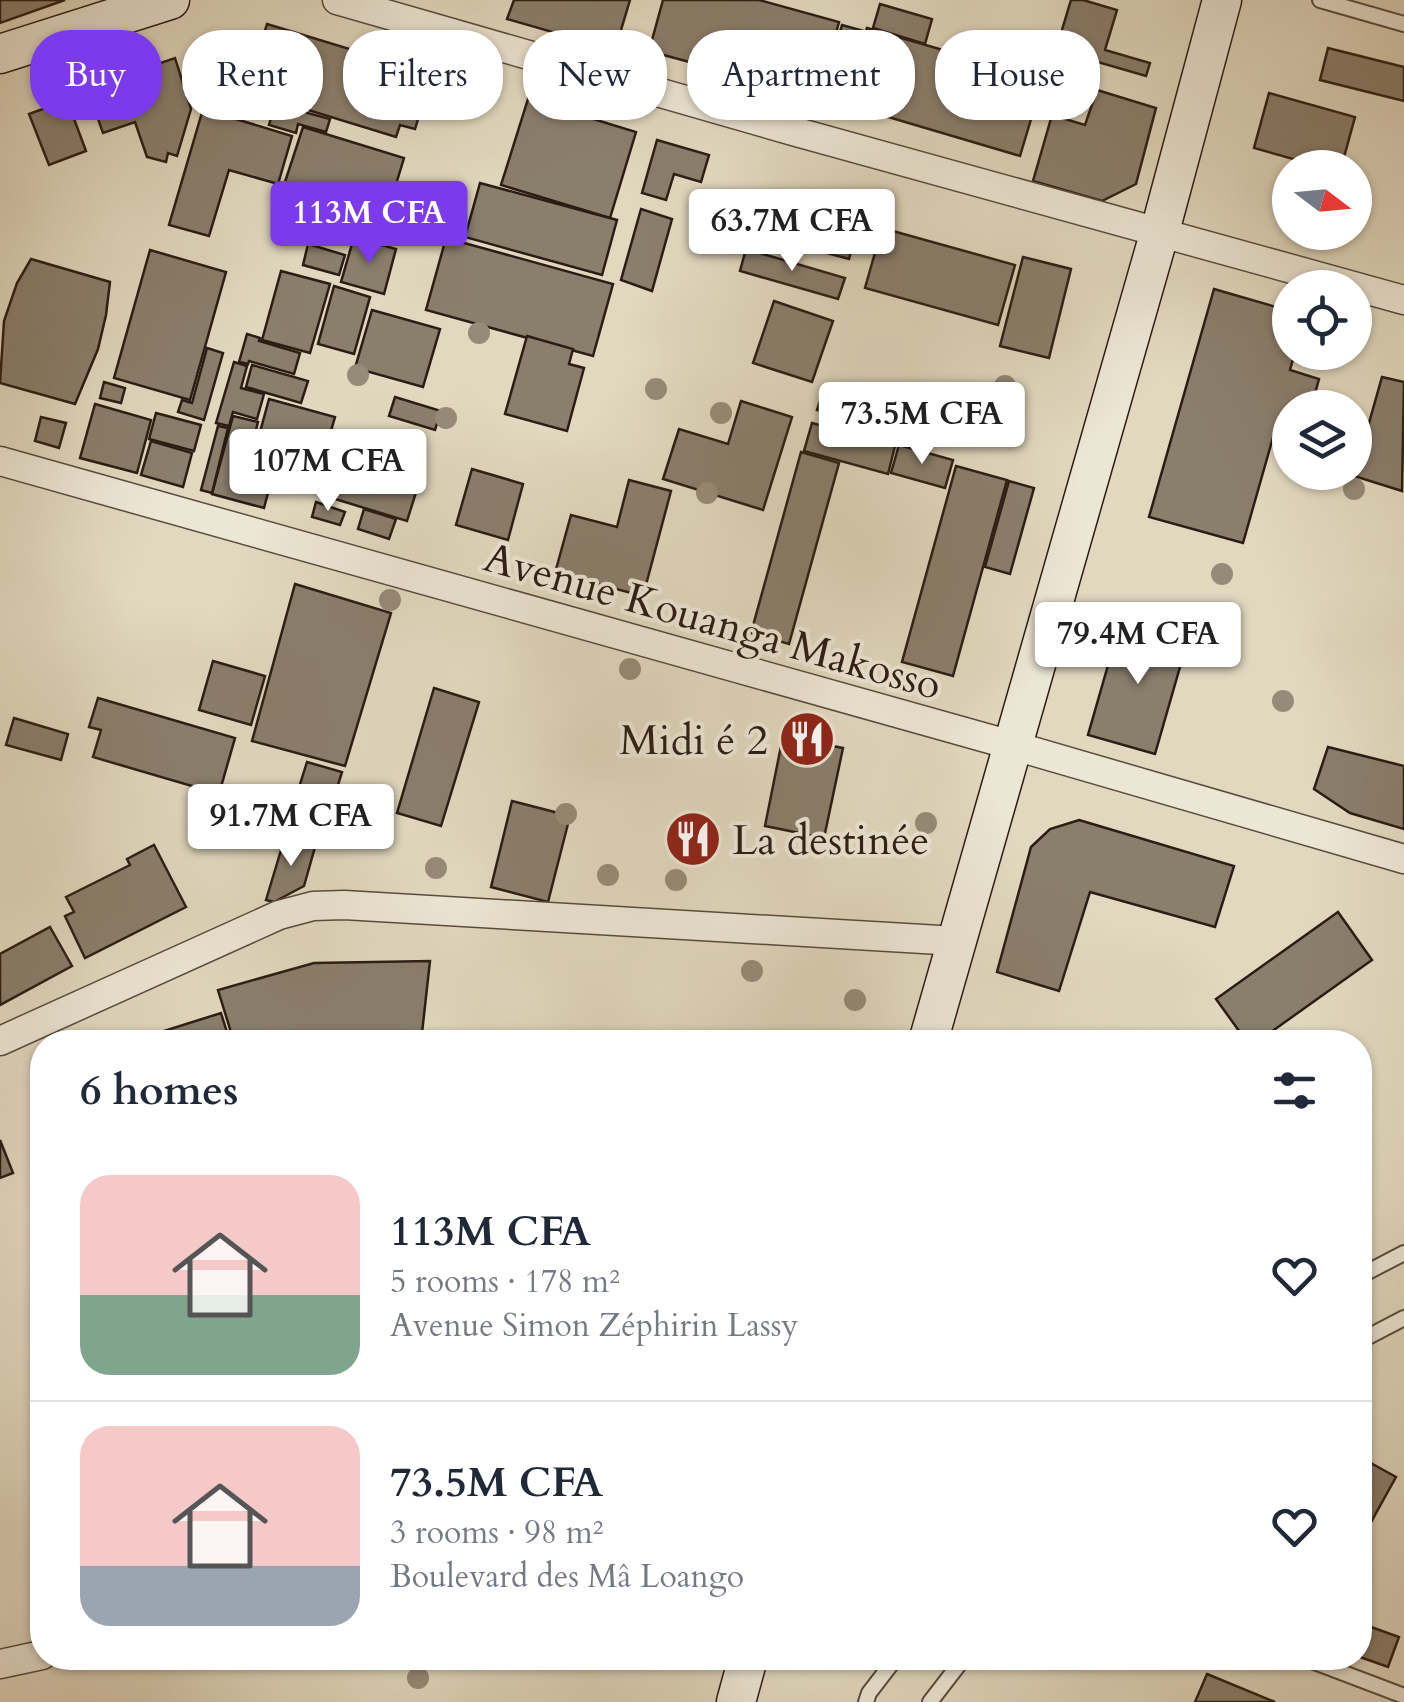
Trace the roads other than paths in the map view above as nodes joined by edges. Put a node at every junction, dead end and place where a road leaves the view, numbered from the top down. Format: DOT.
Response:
graph roads {
  1 [pos="170,0"];
  2 [pos="337,0"];
  3 [pos="1222,0"];
  4 [pos="1320,0"];
  5 [pos="426,12"];
  6 [pos="1404,24"];
  7 [pos="0,54"];
  8 [pos="1160,231"];
  9 [pos="1404,300"];
  10 [pos="0,461"];
  11 [pos="1011,745"];
  12 [pos="1404,859"];
  13 [pos="957,941"];
  14 [pos="931,1030"];
  15 [pos="0,1041"];
  16 [pos="1404,1253"];
  17 [pos="1372,1270"];
  18 [pos="1404,1318"];
  19 [pos="1372,1335"];
  20 [pos="30,1658"];
  21 [pos="0,1664"];
  22 [pos="745,1670"];
  23 [pos="886,1670"];
  24 [pos="955,1670"];
  25 [pos="1336,1670"];
  26 [pos="1404,1696"];
  27 [pos="736,1702"];
  28 [pos="866,1702"];
  29 [pos="930,1702"];
  1 -- 7 [label="street"];
  2 -- 5 [label="street"];
  3 -- 8 [label="street"];
  4 -- 6 [label="lane"];
  5 -- 8 [label="street"];
  8 -- 9 [label="street"];
  8 -- 11 [label="street"];
  10 -- 11 [label="street, Avenue Kouanga Makosso"];
  11 -- 12 [label="street, Avenue Kouanga Makosso"];
  11 -- 13 [label="street"];
  13 -- 14 [label="street"];
  13 -- 15 [label="street"];
  16 -- 17 [label="lane"];
  18 -- 19 [label="lane"];
  20 -- 21 [label="street"];
  22 -- 27 [label="street"];
  23 -- 28 [label="lane"];
  24 -- 29 [label="lane"];
  25 -- 26 [label="lane"];
}
